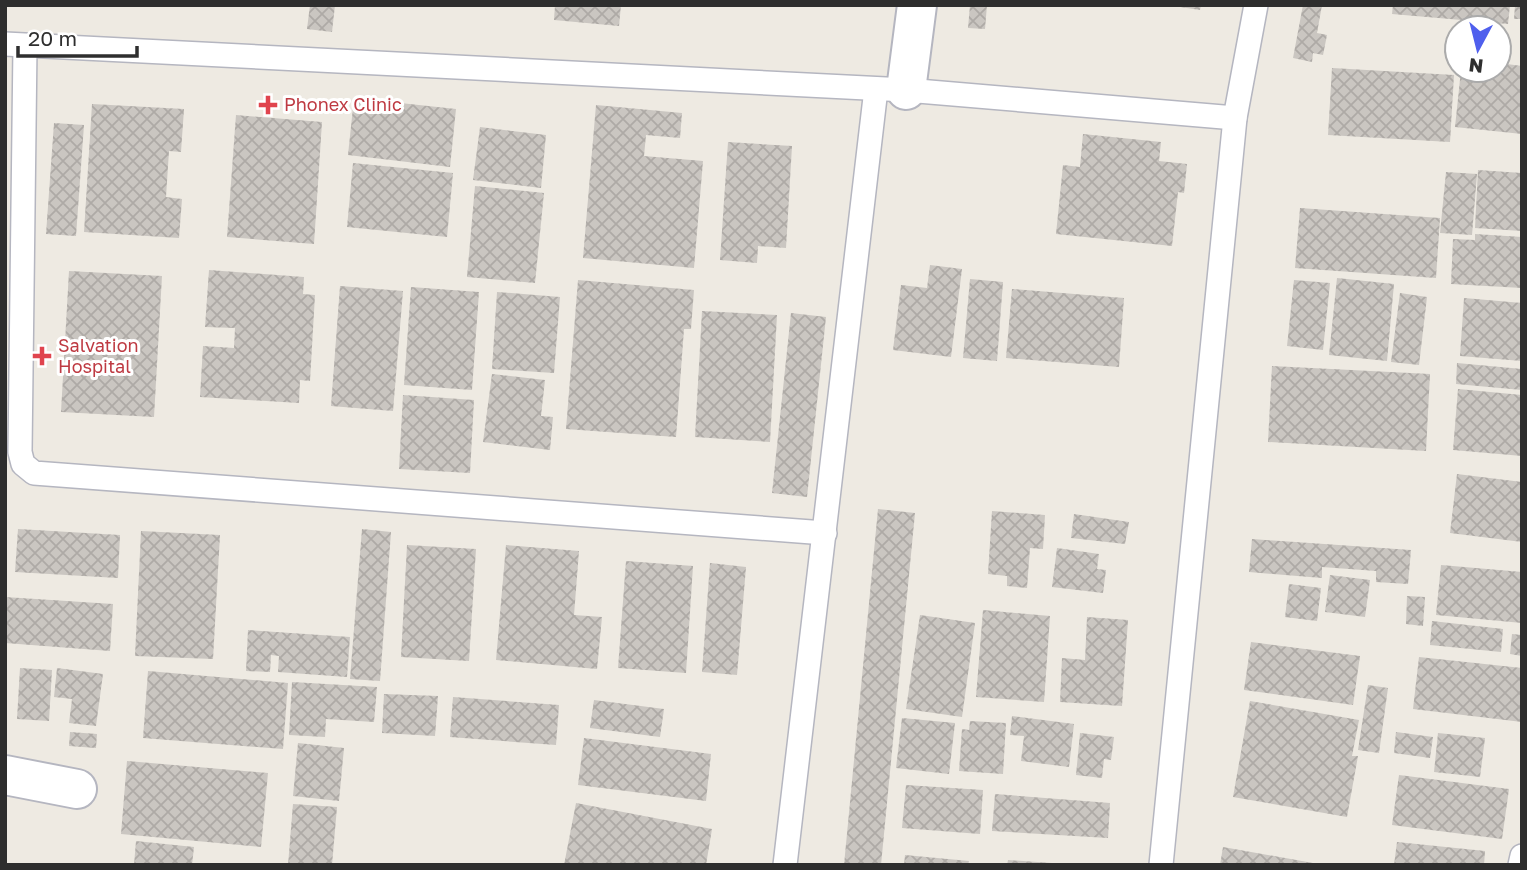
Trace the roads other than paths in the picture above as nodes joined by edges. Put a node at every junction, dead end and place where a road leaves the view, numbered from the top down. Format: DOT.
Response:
graph roads {
  1 [pos="917,5"];
  2 [pos="1256,5"];
  3 [pos="15,45"];
  4 [pos="891,89"];
  5 [pos="1235,118"];
  6 [pos="825,533"];
  7 [pos="5,775"];
  8 [pos="77,789"];
  9 [pos="1522,856"];
  10 [pos="785,865"];
  11 [pos="1161,865"];
  12 [pos="1520,865"];
  1 -- 4 [label="street"];
  2 -- 5 [label="lane"];
  3 -- 4 [label="lane"];
  3 -- 6 [label="lane"];
  4 -- 5 [label="lane"];
  4 -- 6 [label="lane"];
  5 -- 11 [label="lane"];
  6 -- 10 [label="lane"];
  7 -- 8 [label="street"];
  9 -- 12 [label="lane"];
}
